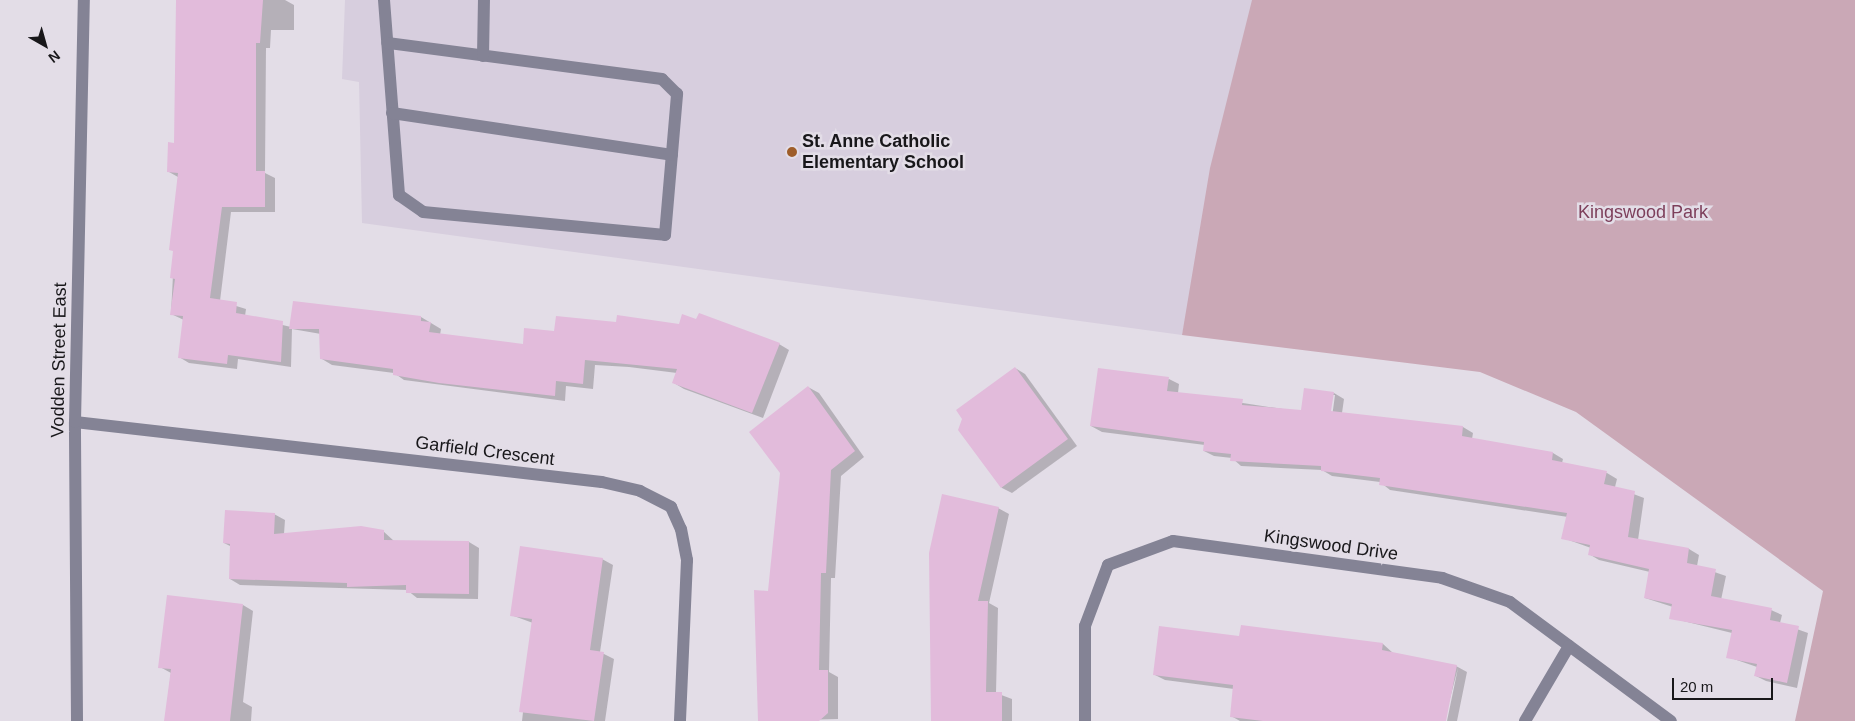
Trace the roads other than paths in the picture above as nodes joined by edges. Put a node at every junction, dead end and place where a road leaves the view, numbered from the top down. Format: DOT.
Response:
graph roads {
  1 [pos="84,0"];
  2 [pos="384,0"];
  3 [pos="484,0"];
  4 [pos="387,43"];
  5 [pos="483,56"];
  6 [pos="392,113"];
  7 [pos="672,155"];
  8 [pos="75,422"];
  9 [pos="1569,646"];
  10 [pos="77,721"];
  11 [pos="680,721"];
  12 [pos="1085,721"];
  13 [pos="1525,721"];
  14 [pos="1671,721"];
  1 -- 8 [label="street, Vodden Street East"];
  2 -- 4 [label="street"];
  3 -- 5 [label="street"];
  4 -- 5 [label="street"];
  4 -- 6 [label="street"];
  5 -- 7 [label="street"];
  6 -- 7 [label="street"];
  6 -- 7 [label="street"];
  8 -- 10 [label="street, Vodden Street East"];
  8 -- 11 [label="street, Garfield Crescent"];
  9 -- 12 [label="street, Kingswood Drive"];
  9 -- 13 [label="street"];
  9 -- 14 [label="street, Kingswood Drive"];
}
